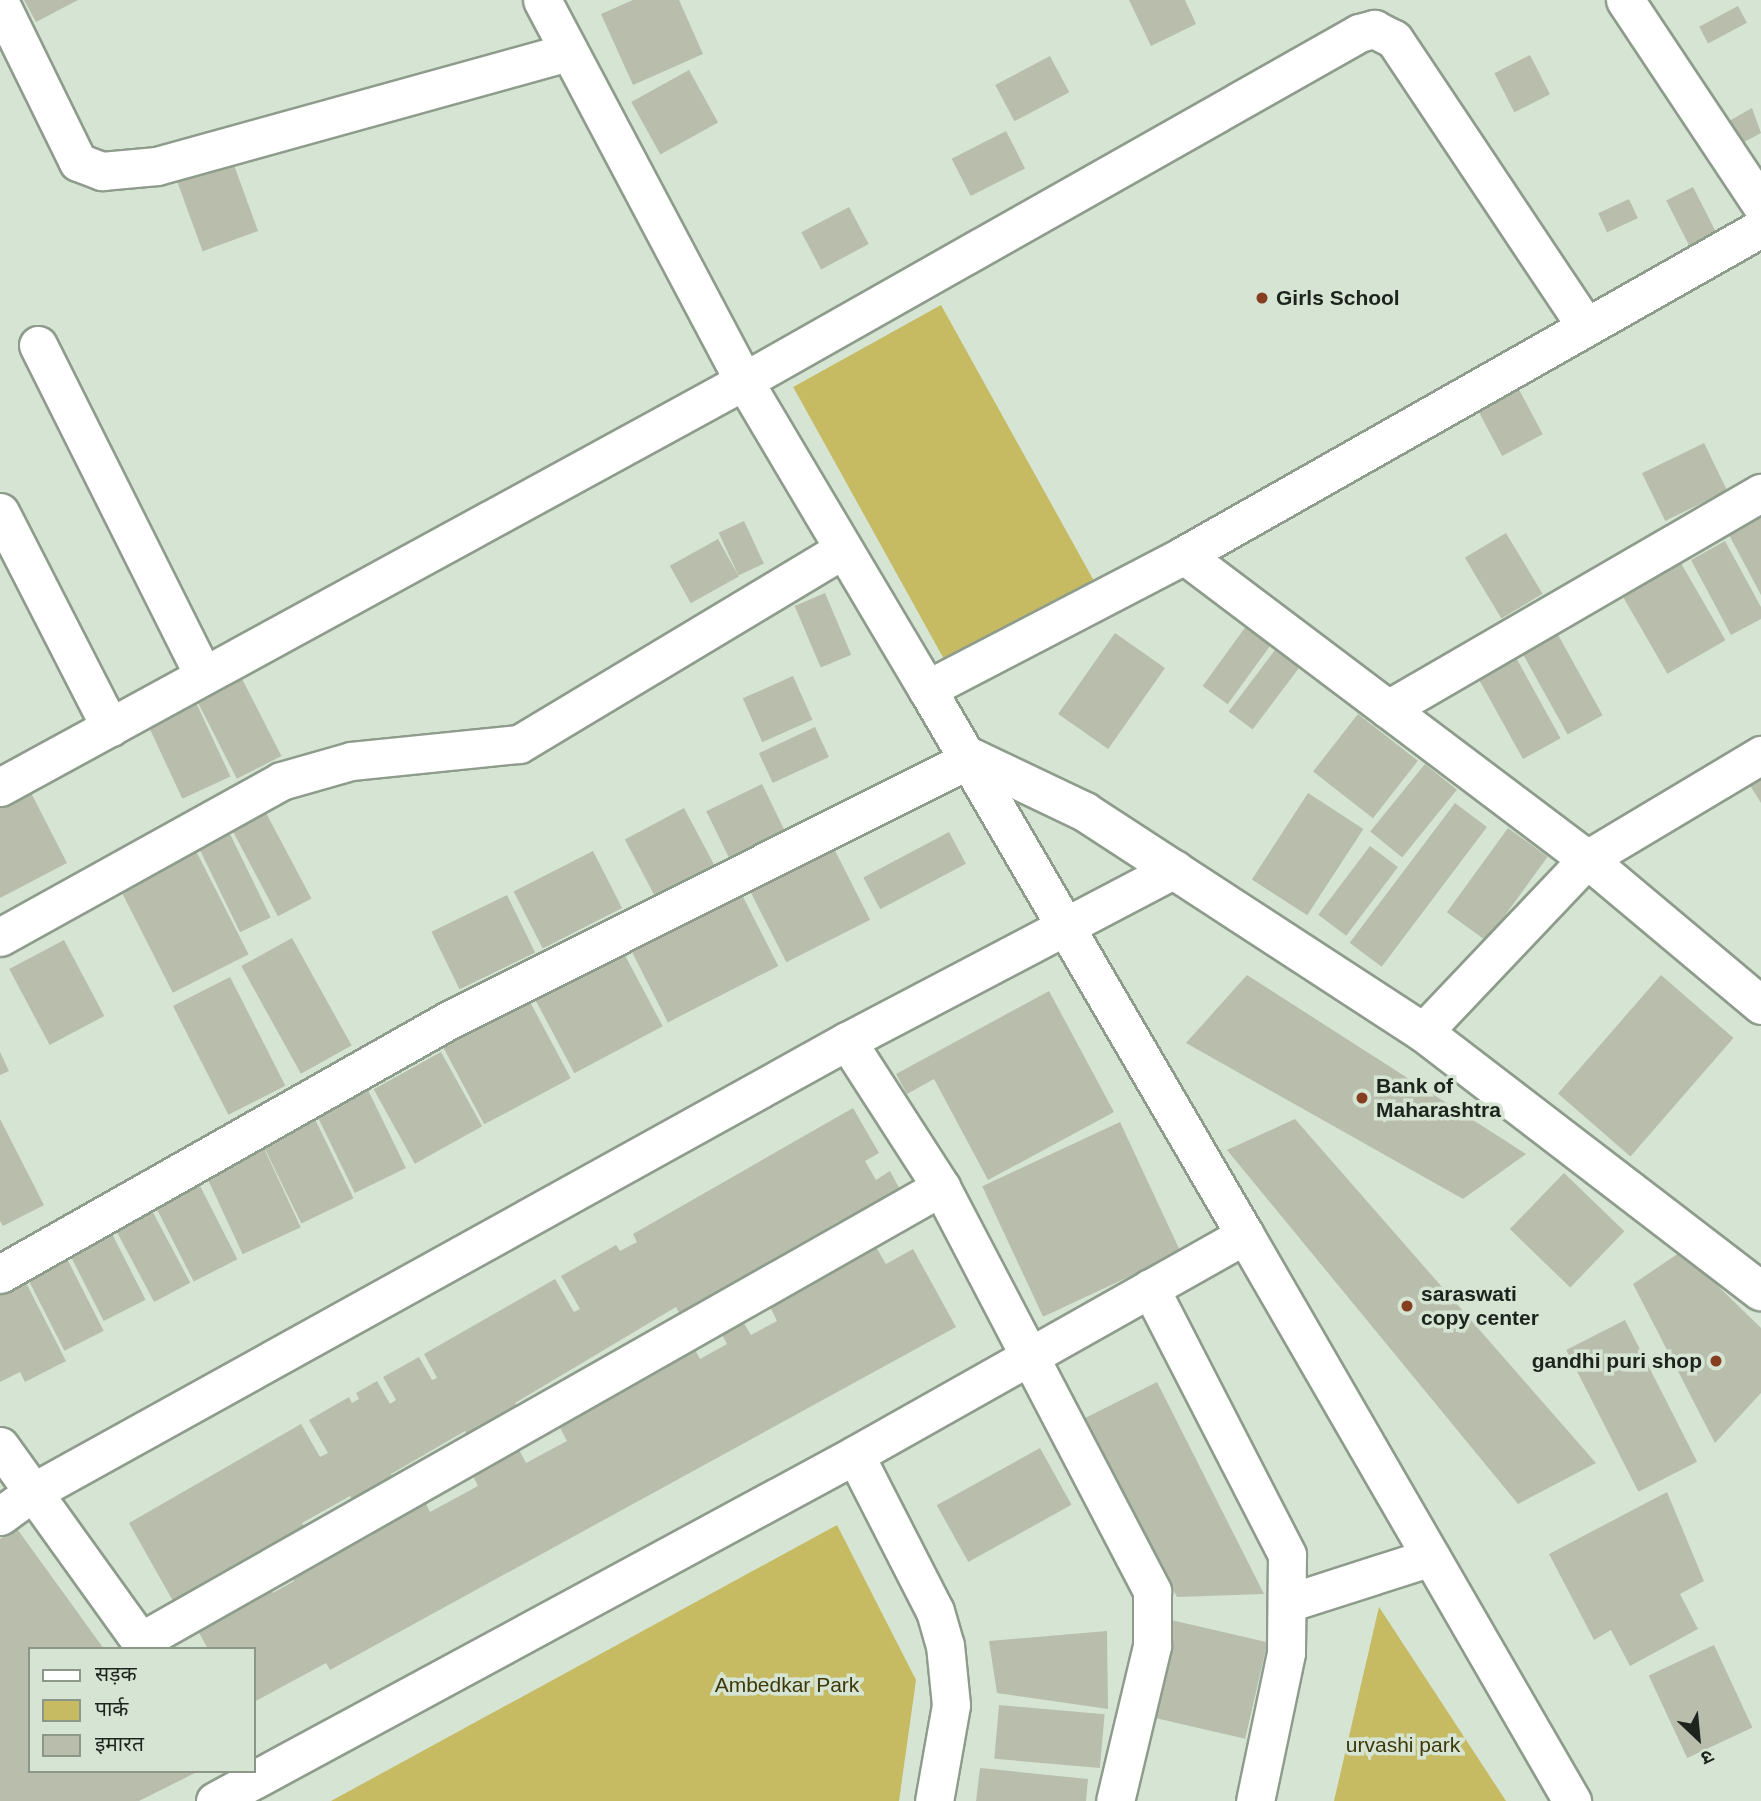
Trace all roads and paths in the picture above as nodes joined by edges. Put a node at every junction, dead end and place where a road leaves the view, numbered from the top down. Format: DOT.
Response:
graph roads {
  1 [pos="542,0"];
  2 [pos="1367,0"];
  3 [pos="1625,0"];
  4 [pos="0,3"];
  5 [pos="1386,31"];
  6 [pos="567,51"];
  7 [pos="1761,205"];
  8 [pos="1761,228"];
  9 [pos="1586,327"];
  10 [pos="38,345"];
  11 [pos="744,381"];
  12 [pos="1761,493"];
  13 [pos="0,512"];
  14 [pos="842,550"];
  15 [pos="1184,555"];
  16 [pos="203,676"];
  17 [pos="927,689"];
  18 [pos="1388,709"];
  19 [pos="110,727"];
  20 [pos="1761,755"];
  21 [pos="972,758"];
  22 [pos="0,787"];
  23 [pos="1587,859"];
  24 [pos="1175,869"];
  25 [pos="1066,927"];
  26 [pos="0,937"];
  27 [pos="1761,1005"];
  28 [pos="1423,1032"];
  29 [pos="847,1041"];
  30 [pos="941,1187"];
  31 [pos="1245,1235"];
  32 [pos="0,1274"];
  33 [pos="1150,1288"];
  34 [pos="1761,1291"];
  35 [pos="1028,1357"];
  36 [pos="0,1446"];
  37 [pos="855,1455"];
  38 [pos="33,1492"];
  39 [pos="0,1516"];
  40 [pos="1431,1557"];
  41 [pos="1291,1602"];
  42 [pos="143,1645"];
  43 [pos="237,1789"];
  44 [pos="934,1801"];
  45 [pos="1115,1801"];
  46 [pos="1255,1801"];
  47 [pos="1572,1801"];
  1 -- 6 [label="street"];
  2 -- 5 [label="street"];
  3 -- 7 [label="street"];
  4 -- 6 [label="street"];
  5 -- 9 [label="street"];
  5 -- 11 [label="street"];
  6 -- 11 [label="street"];
  8 -- 9 [label="street"];
  9 -- 15 [label="street"];
  10 -- 16 [label="street"];
  11 -- 14 [label="street"];
  11 -- 16 [label="street"];
  12 -- 18 [label="street"];
  13 -- 19 [label="street"];
  14 -- 17 [label="street"];
  14 -- 26 [label="street"];
  15 -- 17 [label="street"];
  15 -- 18 [label="street"];
  16 -- 19 [label="street"];
  17 -- 21 [label="street"];
  18 -- 23 [label="street"];
  19 -- 22 [label="street"];
  20 -- 23 [label="street"];
  21 -- 24 [label="main road"];
  21 -- 25 [label="street"];
  21 -- 32 [label="street"];
  23 -- 27 [label="street"];
  23 -- 28 [label="street"];
  24 -- 25 [label="street"];
  24 -- 28 [label="main road"];
  25 -- 29 [label="street"];
  25 -- 31 [label="street"];
  28 -- 34 [label="main road"];
  29 -- 30 [label="street"];
  29 -- 38 [label="street"];
  30 -- 35 [label="street"];
  30 -- 42 [label="street"];
  31 -- 33 [label="street"];
  31 -- 40 [label="street"];
  33 -- 35 [label="street"];
  33 -- 41 [label="street"];
  35 -- 37 [label="street"];
  35 -- 45 [label="street"];
  36 -- 38 [label="street"];
  37 -- 43 [label="street"];
  37 -- 44 [label="street"];
  38 -- 39 [label="street"];
  38 -- 42 [label="street"];
  40 -- 41 [label="street"];
  40 -- 47 [label="street"];
  41 -- 46 [label="street"];
}
